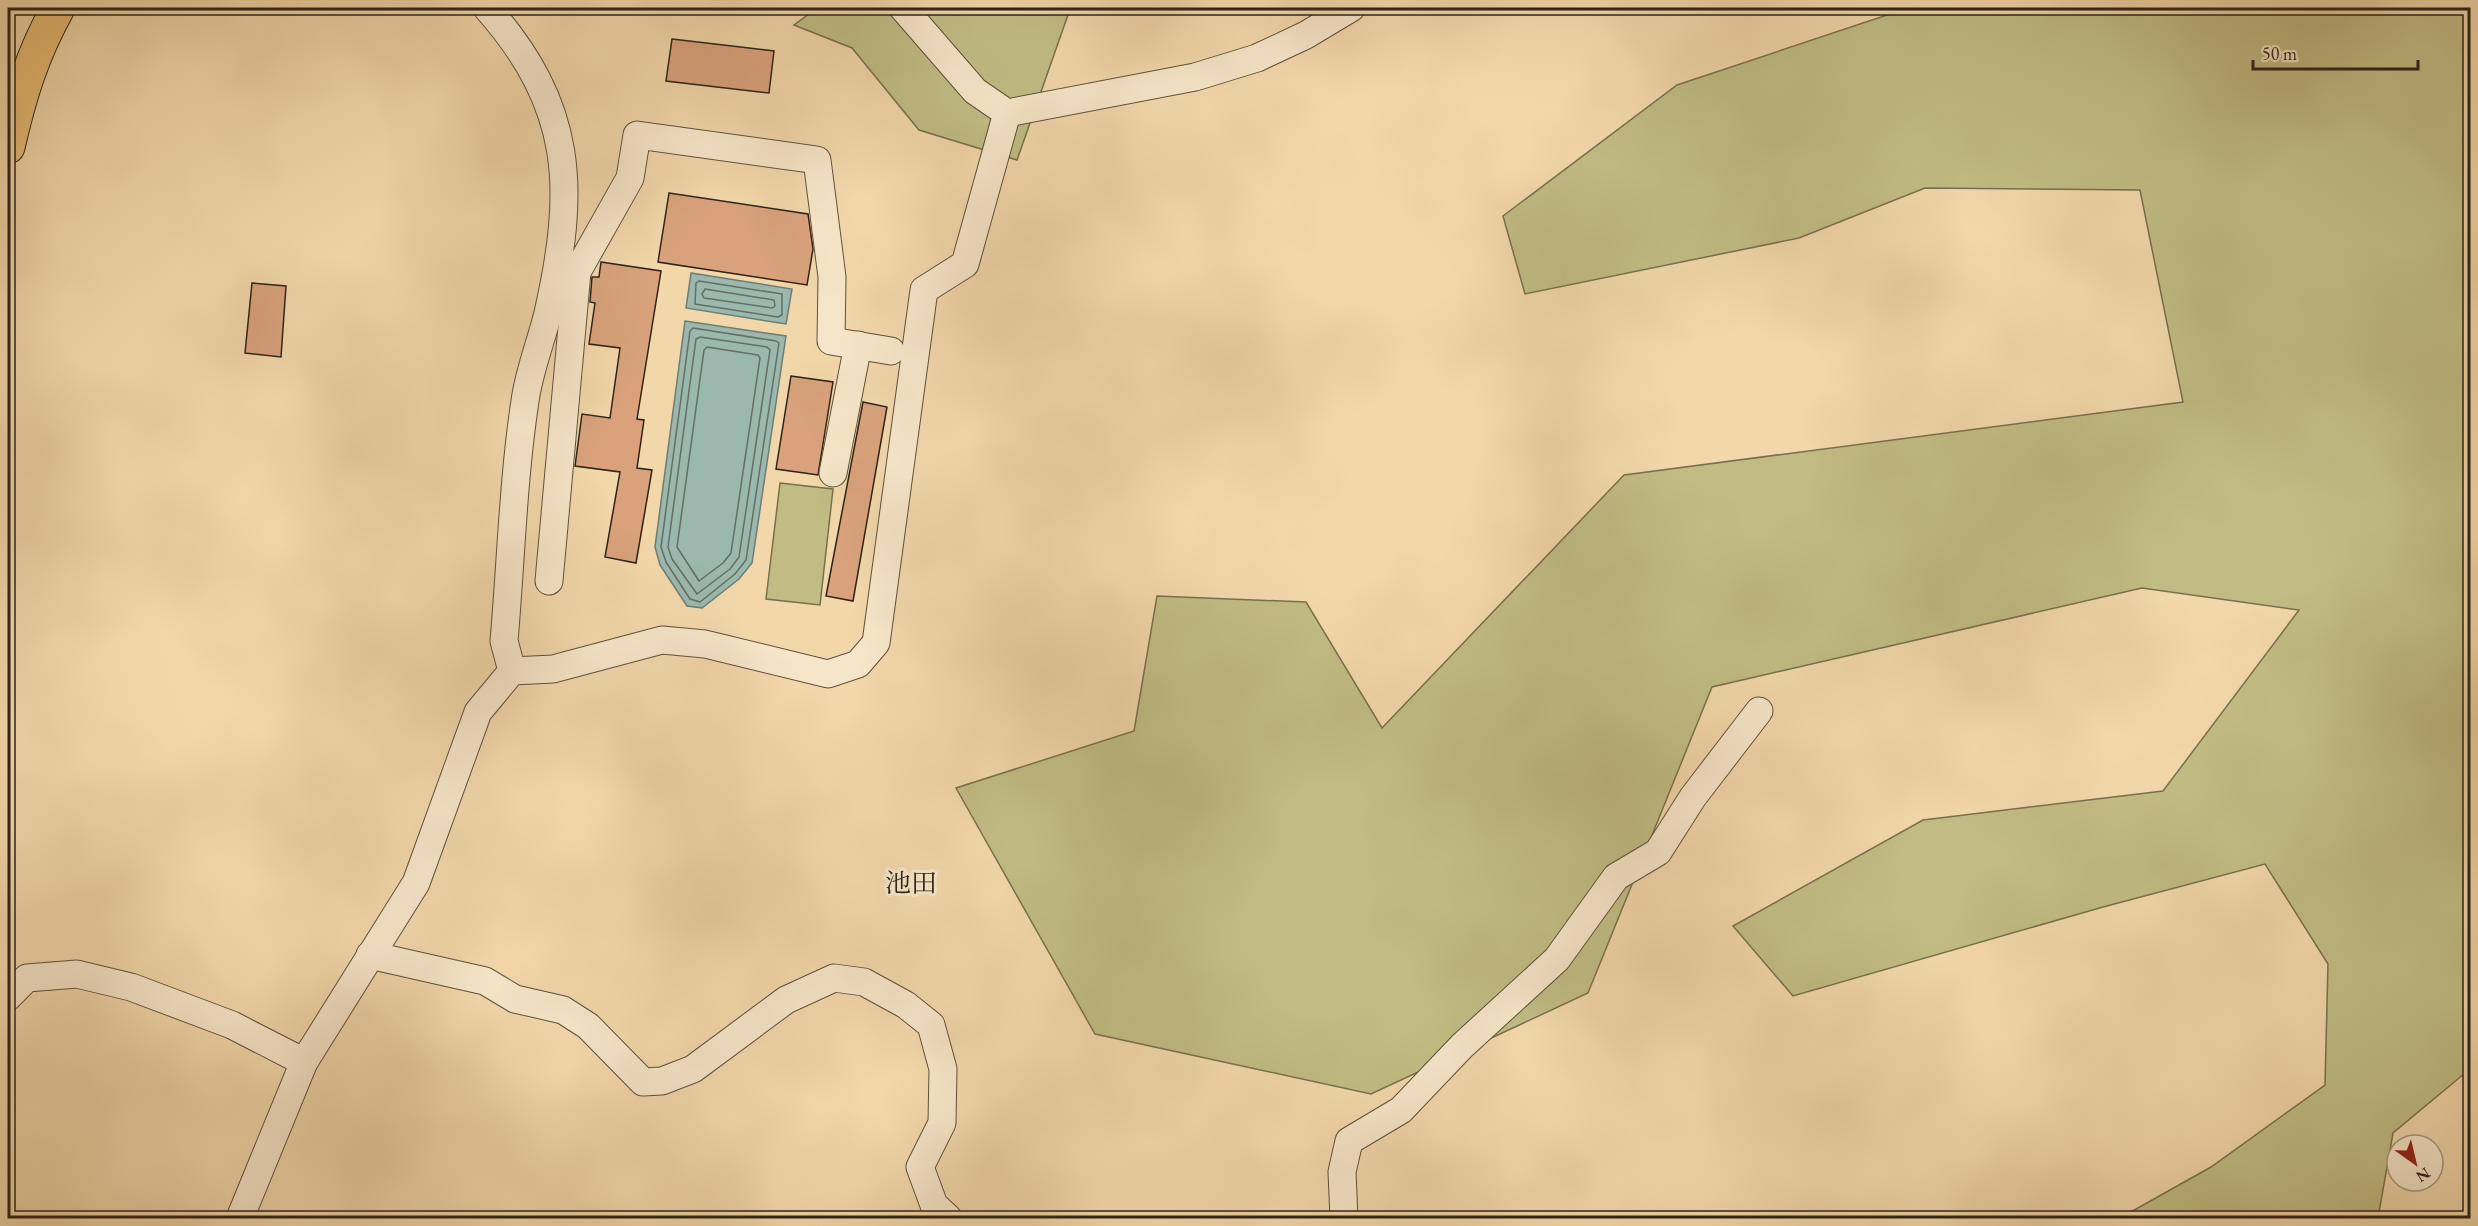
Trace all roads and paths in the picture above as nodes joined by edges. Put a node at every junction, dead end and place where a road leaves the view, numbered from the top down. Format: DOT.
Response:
graph roads {
  1 [pos="58,8"];
  2 [pos="487,8"];
  3 [pos="903,8"];
  4 [pos="1351,8"];
  5 [pos="1007,113"];
  6 [pos="8,147"];
  7 [pos="560,315"];
  8 [pos="858,345"];
  9 [pos="891,351"];
  10 [pos="833,473"];
  11 [pos="549,581"];
  12 [pos="512,671"];
  13 [pos="1759,711"];
  14 [pos="370,955"];
  15 [pos="8,997"];
  16 [pos="304,1062"];
  17 [pos="240,1218"];
  18 [pos="948,1218"];
  19 [pos="1344,1218"];
  1 -- 6 [label="main road"];
  2 -- 7 [label="street"];
  3 -- 5 [label="street"];
  4 -- 5 [label="street"];
  5 -- 12 [label="street"];
  7 -- 8 [label="street"];
  7 -- 11 [label="street"];
  7 -- 12 [label="street"];
  8 -- 9 [label="street"];
  8 -- 10 [label="street"];
  12 -- 14 [label="street"];
  13 -- 19 [label="street"];
  14 -- 16 [label="street"];
  14 -- 18 [label="street"];
  15 -- 16 [label="street"];
  16 -- 17 [label="street"];
}
